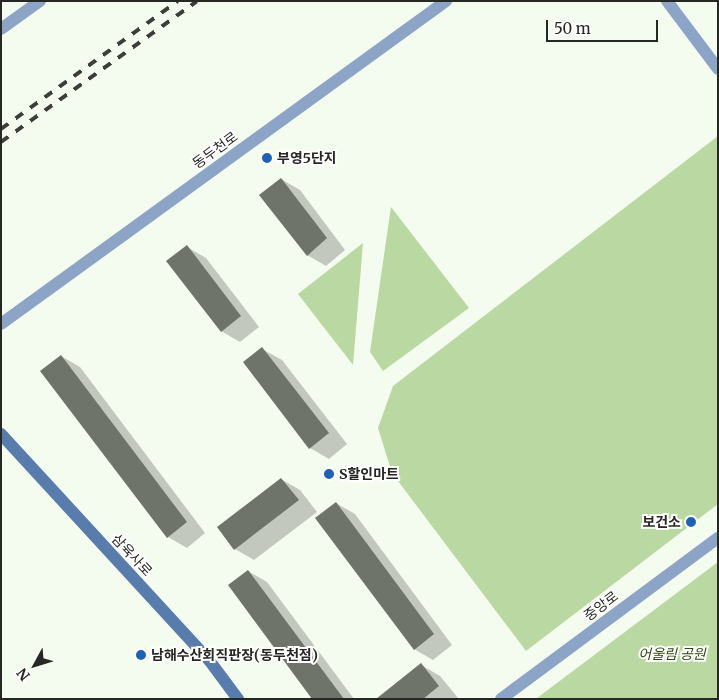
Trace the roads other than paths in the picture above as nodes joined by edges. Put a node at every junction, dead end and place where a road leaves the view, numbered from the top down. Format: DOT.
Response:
graph roads {
  1 [pos="40,1"];
  2 [pos="446,1"];
  3 [pos="667,1"];
  4 [pos="1,29"];
  5 [pos="718,69"];
  6 [pos="1,324"];
  7 [pos="1,434"];
  8 [pos="718,538"];
  9 [pos="238,699"];
  10 [pos="501,699"];
  1 -- 4 [label="street"];
  2 -- 6 [label="street, 동두천로"];
  3 -- 5 [label="street"];
  7 -- 9 [label="main road, 삼육사로"];
  8 -- 10 [label="street, 중앙로"];
}
